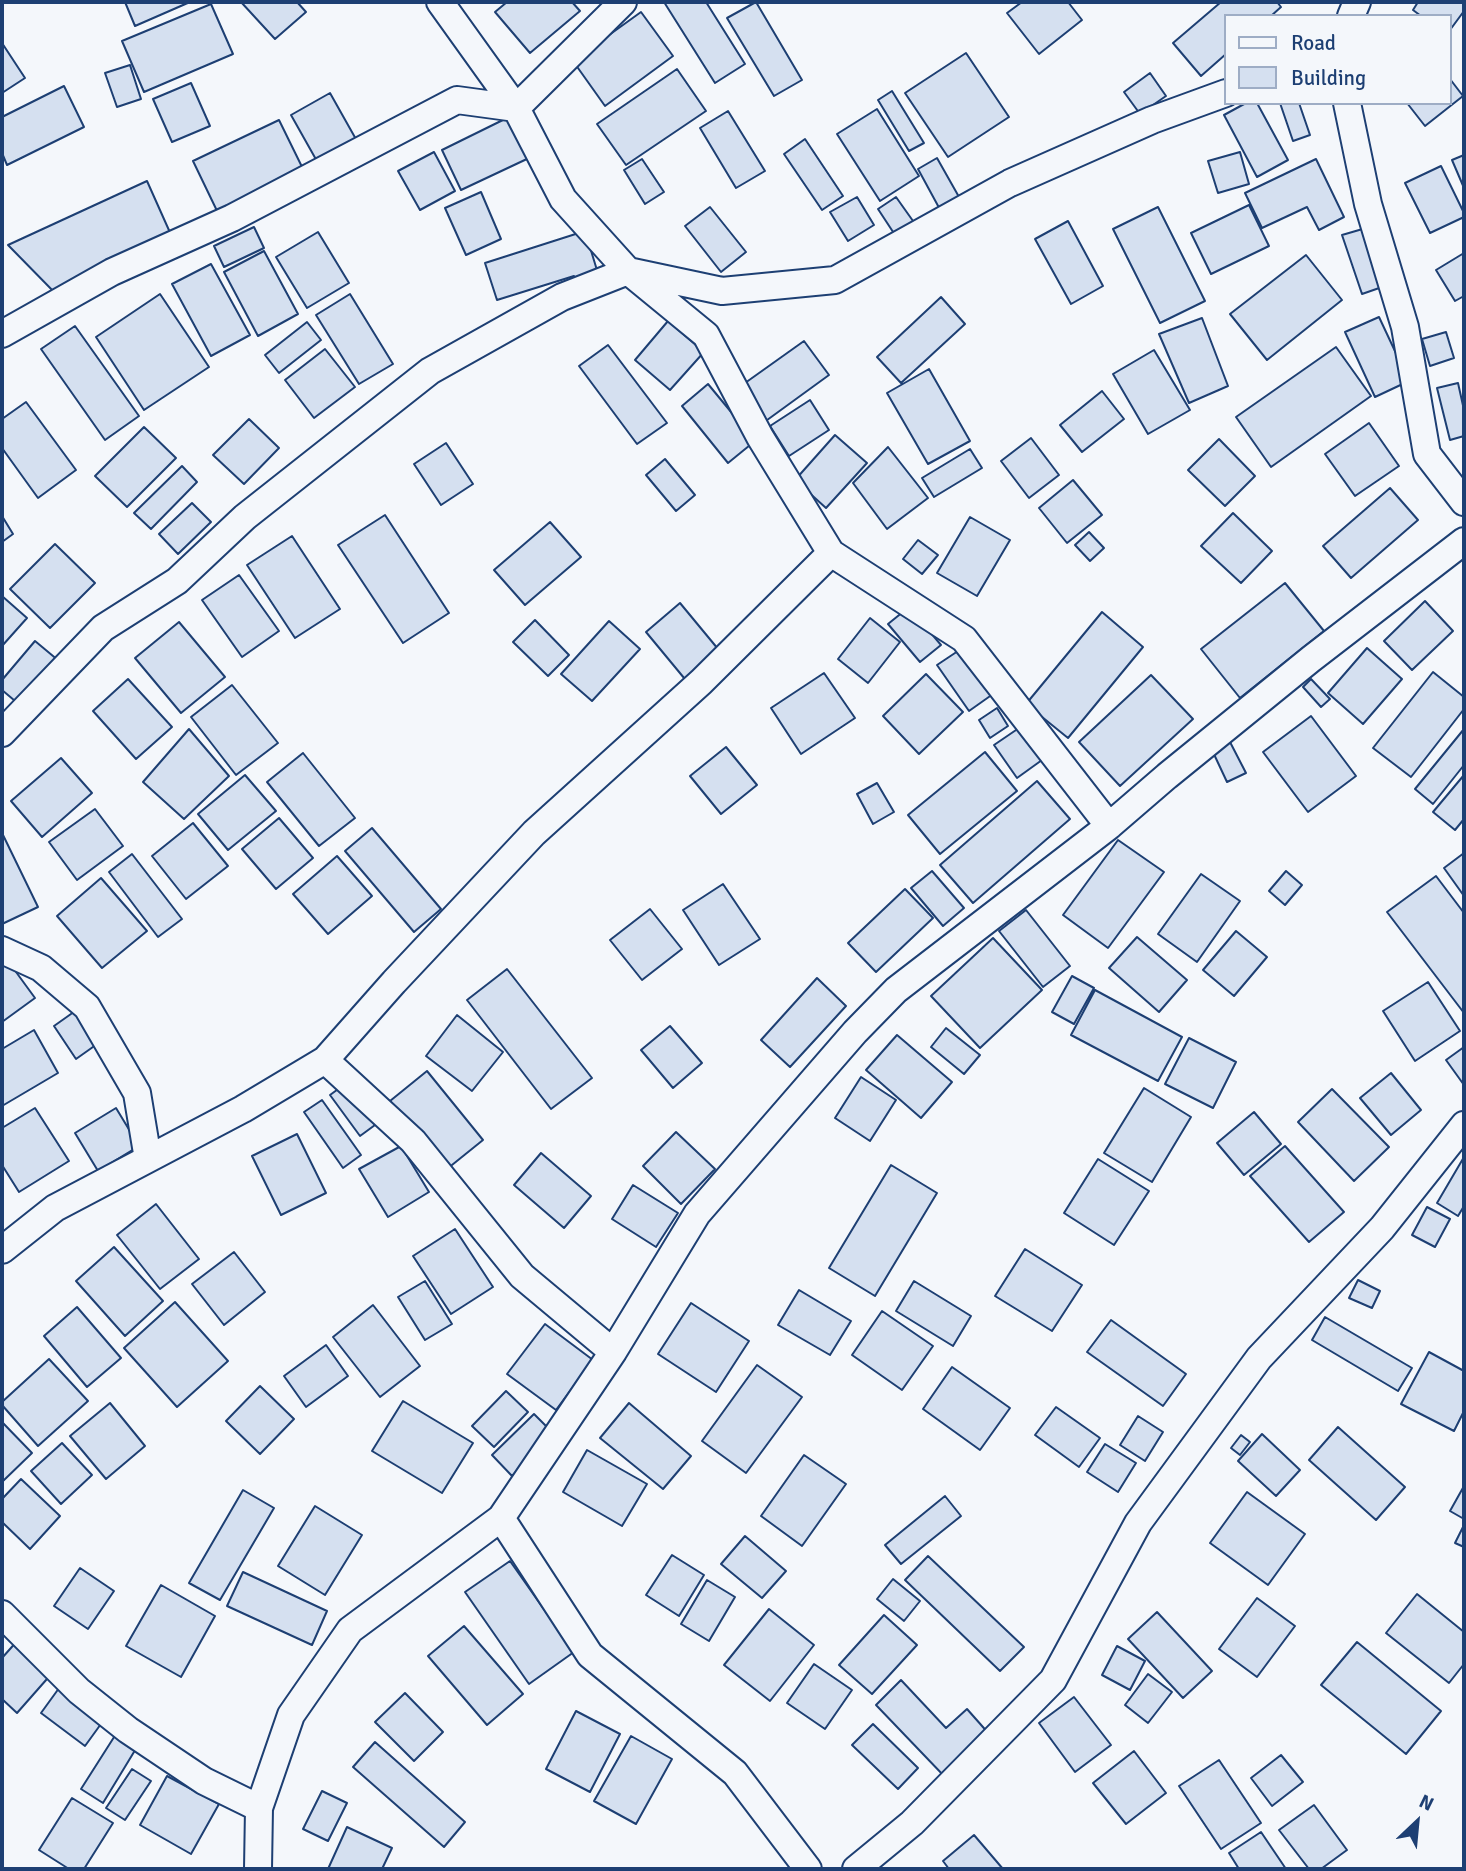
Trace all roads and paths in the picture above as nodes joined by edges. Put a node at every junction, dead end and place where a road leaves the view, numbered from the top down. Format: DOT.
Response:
graph roads {
  1 [pos="440,2"];
  2 [pos="623,2"];
  3 [pos="1224,94"];
  4 [pos="1347,105"];
  5 [pos="516,108"];
  6 [pos="628,271"];
  7 [pos="2,334"];
  8 [pos="1464,502"];
  9 [pos="1464,541"];
  10 [pos="831,553"];
  11 [pos="2,733"];
  12 [pos="1109,826"];
  13 [pos="2,950"];
  14 [pos="325,1060"];
  15 [pos="1464,1125"];
  16 [pos="148,1159"];
  17 [pos="2,1250"];
  18 [pos="613,1352"];
  19 [pos="501,1518"];
  20 [pos="2,1614"];
  21 [pos="259,1808"];
  22 [pos="258,1869"];
  23 [pos="808,1869"];
  24 [pos="856,1869"];
  25 [pos="867,1869"];
  26 [pos="877,1869"];
  1 -- 5 [label="street"];
  2 -- 5 [label="street"];
  3 -- 6 [label="street"];
  4 -- 8 [label="street"];
  5 -- 6 [label="street"];
  5 -- 7 [label="street"];
  6 -- 10 [label="street"];
  6 -- 11 [label="street"];
  9 -- 12 [label="street"];
  10 -- 12 [label="street"];
  10 -- 14 [label="street"];
  12 -- 18 [label="street"];
  13 -- 16 [label="street"];
  14 -- 16 [label="street"];
  14 -- 18 [label="street"];
  15 -- 24 [label="street"];
  16 -- 17 [label="street"];
  18 -- 19 [label="street"];
  19 -- 21 [label="street"];
  19 -- 23 [label="street"];
  20 -- 21 [label="street"];
  21 -- 22 [label="street"];
  25 -- 26 [label="street"];
}
